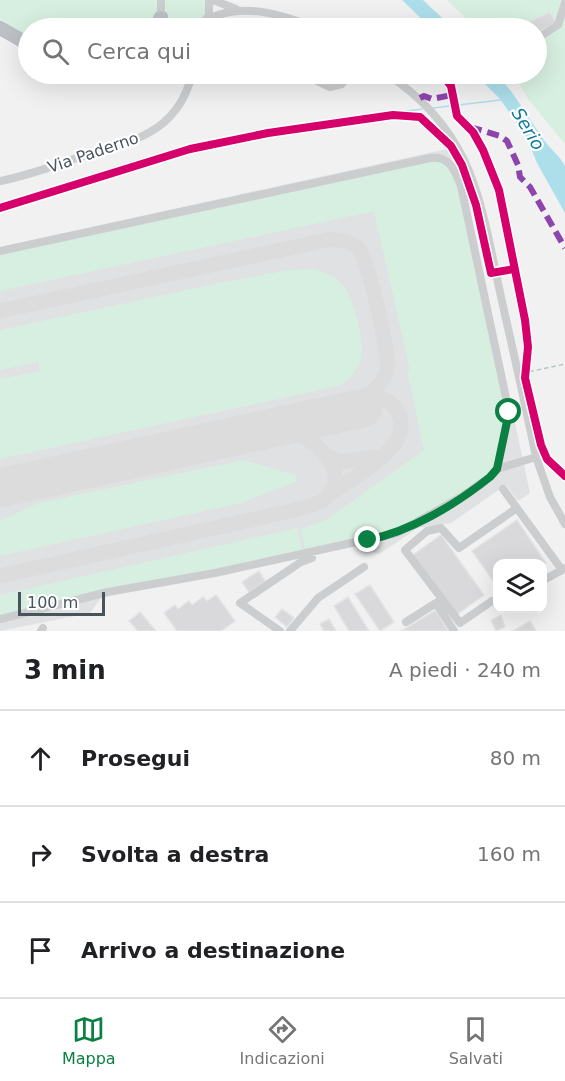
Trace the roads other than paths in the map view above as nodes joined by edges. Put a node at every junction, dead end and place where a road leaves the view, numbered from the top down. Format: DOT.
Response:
graph roads {
  1 [pos="160,0"];
  2 [pos="211,0"];
  3 [pos="565,3"];
  4 [pos="236,9"];
  5 [pos="159,18"];
  6 [pos="208,18"];
  7 [pos="211,18"];
  8 [pos="280,18"];
  9 [pos="0,27"];
  10 [pos="547,32"];
  11 [pos="18,38"];
  12 [pos="189,84"];
  13 [pos="324,84"];
  14 [pos="342,84"];
  15 [pos="400,84"];
  16 [pos="0,181"];
  17 [pos="0,251"];
  18 [pos="536,457"];
  19 [pos="497,469"];
  20 [pos="503,489"];
  21 [pos="517,508"];
  22 [pos="565,524"];
  23 [pos="312,558"];
  24 [pos="364,567"];
  25 [pos="563,569"];
  26 [pos="547,579"];
  27 [pos="492,600"];
  28 [pos="0,619"];
  29 [pos="406,622"];
  30 [pos="280,631"];
  31 [pos="290,631"];
  32 [pos="454,631"];
  1 -- 5 [label="street"];
  2 -- 4 [label="street"];
  2 -- 6 [label="street"];
  3 -- 10 [label="street"];
  4 -- 7 [label="street"];
  4 -- 8 [label="street"];
  9 -- 11 [label="highway"];
  12 -- 16 [label="street, Via Paderno"];
  13 -- 14 [label="street"];
  15 -- 18 [label="street"];
  17 -- 19 [label="street"];
  18 -- 19 [label="street"];
  18 -- 22 [label="street"];
  19 -- 28 [label="street"];
  20 -- 21 [label="street"];
  21 -- 25 [label="street"];
  21 -- 27 [label="street"];
  23 -- 30 [label="street"];
  24 -- 31 [label="street"];
  25 -- 26 [label="street"];
  29 -- 32 [label="street"];
}
